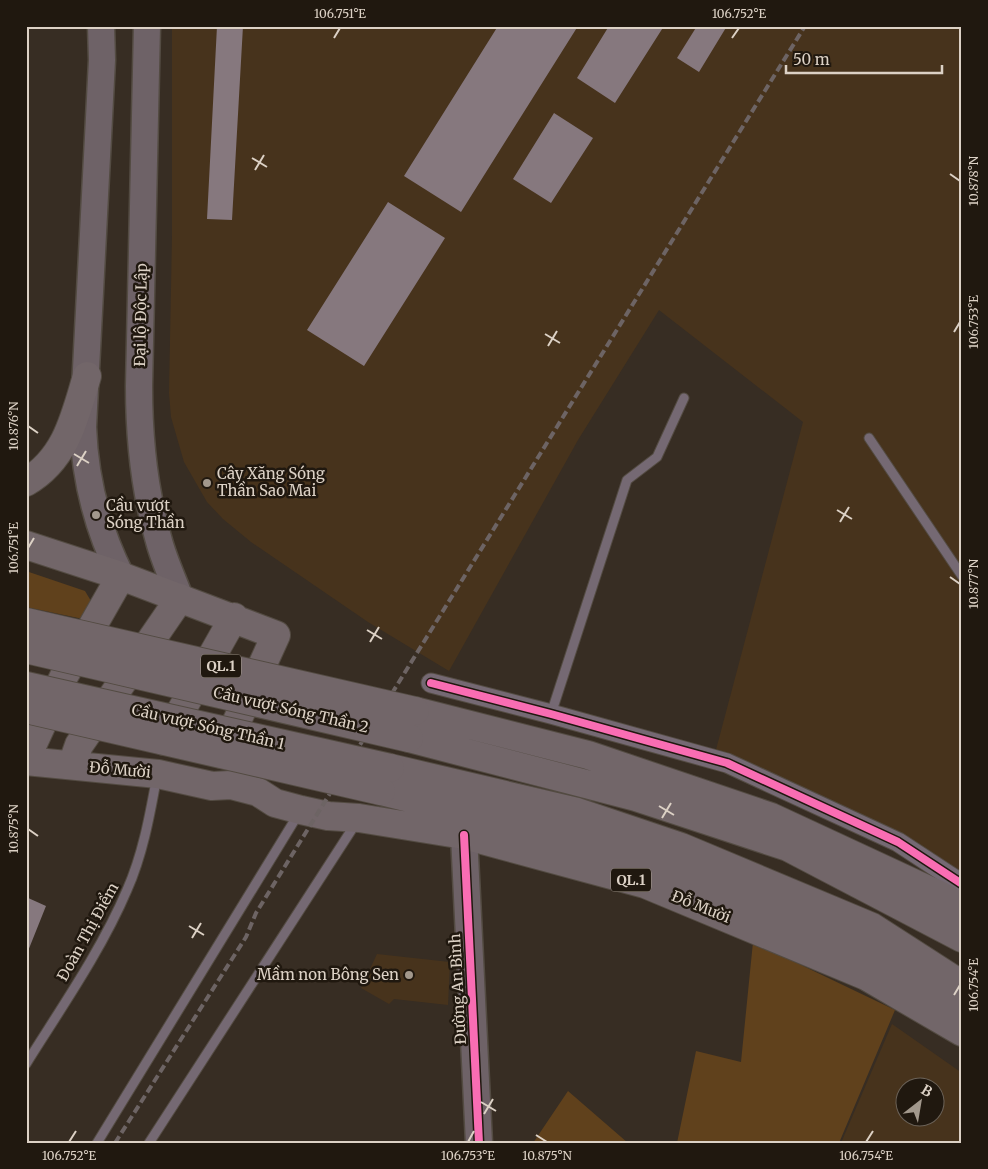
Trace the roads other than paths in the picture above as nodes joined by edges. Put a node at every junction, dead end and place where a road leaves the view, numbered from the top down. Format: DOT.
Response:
graph roads {
  1 [pos="101,26"];
  2 [pos="147,26"];
  3 [pos="87,376"];
  4 [pos="684,398"];
  5 [pos="869,438"];
  6 [pos="26,482"];
  7 [pos="26,545"];
  8 [pos="121,576"];
  9 [pos="962,576"];
  10 [pos="180,598"];
  11 [pos="234,617"];
  12 [pos="26,622"];
  13 [pos="26,649"];
  14 [pos="431,683"];
  15 [pos="26,686"];
  16 [pos="26,709"];
  17 [pos="551,714"];
  18 [pos="26,760"];
  19 [pos="72,765"];
  20 [pos="152,773"];
  21 [pos="385,780"];
  22 [pos="210,785"];
  23 [pos="301,810"];
  24 [pos="359,818"];
  25 [pos="464,834"];
  26 [pos="962,884"];
  27 [pos="962,908"];
  28 [pos="962,938"];
  29 [pos="962,985"];
  30 [pos="962,1007"];
  31 [pos="962,1032"];
  32 [pos="26,1064"];
  33 [pos="98,1143"];
  34 [pos="149,1143"];
  35 [pos="479,1143"];
  1 -- 3 [label="main road"];
  2 -- 10 [label="main road, Đại lộ Độc Lập"];
  3 -- 6 [label="highway"];
  3 -- 8 [label="main road"];
  4 -- 17 [label="lane"];
  5 -- 9 [label="lane"];
  7 -- 8 [label="highway"];
  8 -- 10 [label="highway"];
  8 -- 18 [label="highway"];
  10 -- 11 [label="highway"];
  10 -- 19 [label="highway"];
  11 -- 20 [label="highway"];
  11 -- 22 [label="highway"];
  12 -- 27 [label="highway, Cầu vượt Sóng Thần 2 / QL.1, bridge"];
  13 -- 28 [label="highway, Cầu vượt Sóng Thần 2 / QL.1, bridge"];
  14 -- 17 [label="street"];
  15 -- 21 [label="highway, Cầu vượt Sóng Thần 1 / QL.1, bridge"];
  16 -- 21 [label="highway, Cầu vượt Sóng Thần 1 / QL.1, bridge"];
  17 -- 26 [label="street"];
  18 -- 19 [label="highway, Đỗ Mười / QL.1"];
  19 -- 20 [label="highway, Đỗ Mười / QL.1"];
  20 -- 22 [label="highway, Đỗ Mười / QL.1"];
  20 -- 32 [label="lane, Đoàn Thị Điểm"];
  21 -- 29 [label="highway, QL.1"];
  21 -- 30 [label="highway, Đỗ Mười / QL.1"];
  22 -- 23 [label="highway, Đỗ Mười / QL.1"];
  23 -- 24 [label="highway, Đỗ Mười / QL.1"];
  23 -- 33 [label="lane"];
  24 -- 25 [label="highway, Đỗ Mười / QL.1"];
  24 -- 34 [label="lane"];
  25 -- 31 [label="highway, Đỗ Mười / QL.1"];
  25 -- 35 [label="main road, Đường An Bình"];
}
